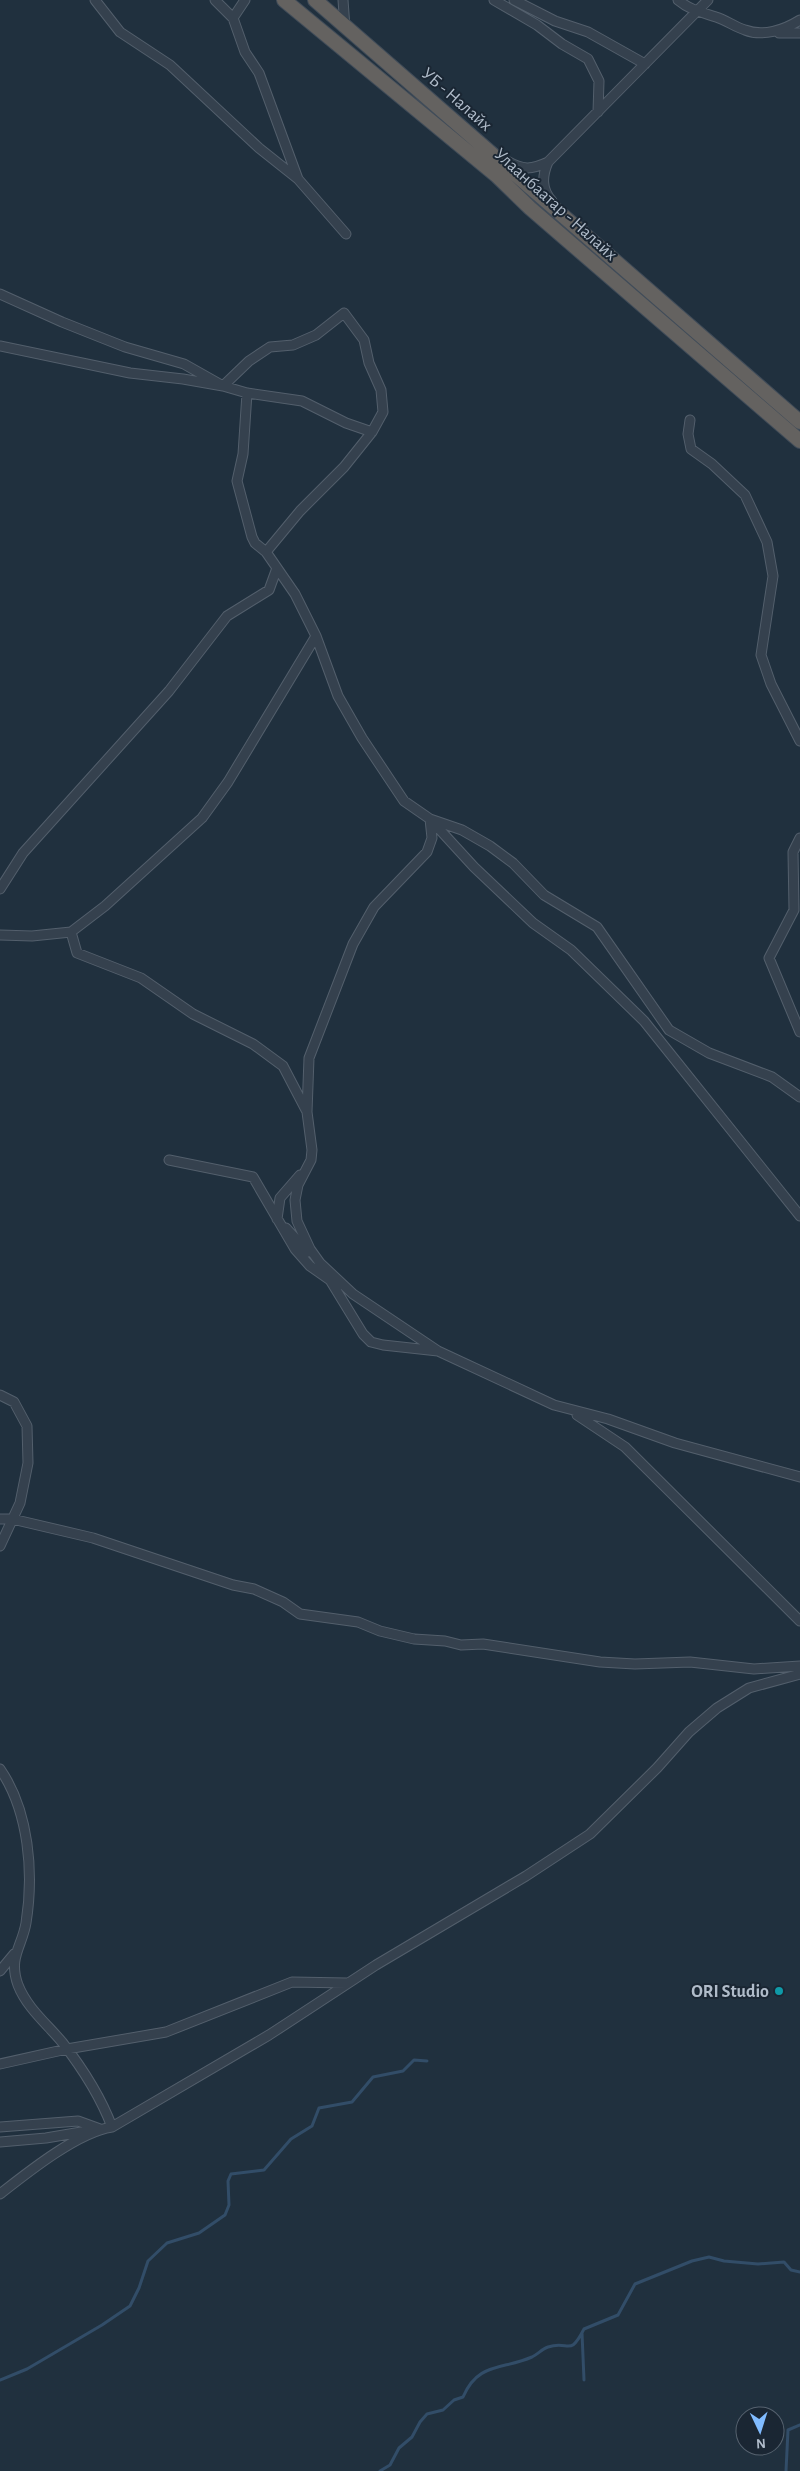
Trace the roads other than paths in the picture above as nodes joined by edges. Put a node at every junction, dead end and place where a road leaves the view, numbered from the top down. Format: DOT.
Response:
graph roads {
  1 [pos="95,0"];
  2 [pos="215,0"];
  3 [pos="245,0"];
  4 [pos="284,0"];
  5 [pos="315,0"];
  6 [pos="343,0"];
  7 [pos="494,0"];
  8 [pos="514,0"];
  9 [pos="678,0"];
  10 [pos="708,0"];
  11 [pos="696,12"];
  12 [pos="233,18"];
  13 [pos="800,20"];
  14 [pos="345,27"];
  15 [pos="800,33"];
  16 [pos="761,34"];
  17 [pos="645,64"];
  18 [pos="598,112"];
  19 [pos="494,157"];
  20 [pos="548,162"];
  21 [pos="298,180"];
  22 [pos="560,214"];
  23 [pos="346,234"];
  24 [pos="0,294"];
  25 [pos="0,346"];
  26 [pos="222,386"];
  27 [pos="247,393"];
  28 [pos="690,420"];
  29 [pos="800,422"];
  30 [pos="372,432"];
  31 [pos="800,441"];
  32 [pos="266,552"];
  33 [pos="277,568"];
  34 [pos="316,636"];
  35 [pos="800,741"];
  36 [pos="430,819"];
  37 [pos="800,838"];
  38 [pos="0,889"];
  39 [pos="70,932"];
  40 [pos="0,935"];
  41 [pos="800,1032"];
  42 [pos="800,1097"];
  43 [pos="307,1112"];
  44 [pos="169,1160"];
  45 [pos="304,1171"];
  46 [pos="800,1216"];
  47 [pos="277,1220"];
  48 [pos="320,1262"];
  49 [pos="438,1351"];
  50 [pos="0,1395"];
  51 [pos="571,1411"];
  52 [pos="800,1478"];
  53 [pos="0,1519"];
  54 [pos="12,1519"];
  55 [pos="0,1546"];
  56 [pos="800,1621"];
  57 [pos="800,1666"];
  58 [pos="800,1674"];
  59 [pos="0,1768"];
  60 [pos="14,1954"];
  61 [pos="0,1971"];
  62 [pos="348,1983"];
  63 [pos="67,2049"];
  64 [pos="0,2064"];
  65 [pos="0,2127"];
  66 [pos="112,2127"];
  67 [pos="100,2129"];
  68 [pos="0,2142"];
  69 [pos="0,2194"];
  1 -- 21 [label="street"];
  2 -- 12 [label="street"];
  3 -- 12 [label="street"];
  4 -- 31 [label="highway, Улаанбаатар - Налайх"];
  5 -- 14 [label="highway, УБ - Налайх"];
  6 -- 14 [label="street"];
  7 -- 18 [label="street"];
  8 -- 17 [label="street"];
  9 -- 11 [label="street"];
  10 -- 11 [label="street"];
  11 -- 16 [label="street"];
  11 -- 17 [label="street"];
  12 -- 21 [label="street"];
  13 -- 16 [label="street"];
  14 -- 19 [label="highway, УБ - Налайх"];
  15 -- 16 [label="street"];
  17 -- 18 [label="street"];
  18 -- 20 [label="street"];
  19 -- 20 [label="street"];
  19 -- 22 [label="highway, УБ - Налайх"];
  20 -- 22 [label="street"];
  21 -- 23 [label="street"];
  22 -- 29 [label="highway, УБ - Налайх"];
  24 -- 26 [label="street"];
  25 -- 26 [label="street"];
  26 -- 27 [label="street"];
  26 -- 30 [label="street"];
  27 -- 30 [label="street"];
  27 -- 32 [label="street"];
  28 -- 35 [label="street"];
  30 -- 32 [label="street"];
  32 -- 33 [label="street"];
  33 -- 34 [label="street"];
  33 -- 38 [label="street"];
  34 -- 36 [label="street"];
  34 -- 39 [label="street"];
  36 -- 42 [label="street"];
  36 -- 43 [label="street"];
  36 -- 46 [label="street"];
  37 -- 41 [label="street"];
  39 -- 40 [label="street"];
  39 -- 43 [label="street"];
  43 -- 45 [label="street"];
  44 -- 47 [label="street"];
  45 -- 47 [label="street"];
  45 -- 48 [label="street"];
  47 -- 48 [label="street"];
  47 -- 49 [label="street"];
  48 -- 49 [label="street"];
  49 -- 51 [label="street"];
  50 -- 54 [label="street"];
  51 -- 52 [label="street"];
  51 -- 56 [label="street"];
  53 -- 54 [label="street"];
  54 -- 55 [label="street"];
  54 -- 57 [label="street"];
  58 -- 62 [label="street"];
  59 -- 60 [label="street"];
  60 -- 61 [label="street"];
  60 -- 63 [label="street"];
  62 -- 63 [label="street"];
  62 -- 66 [label="street"];
  63 -- 64 [label="street"];
  63 -- 66 [label="street"];
  65 -- 67 [label="street"];
  66 -- 67 [label="street"];
  67 -- 68 [label="street"];
  67 -- 69 [label="street"];
}
